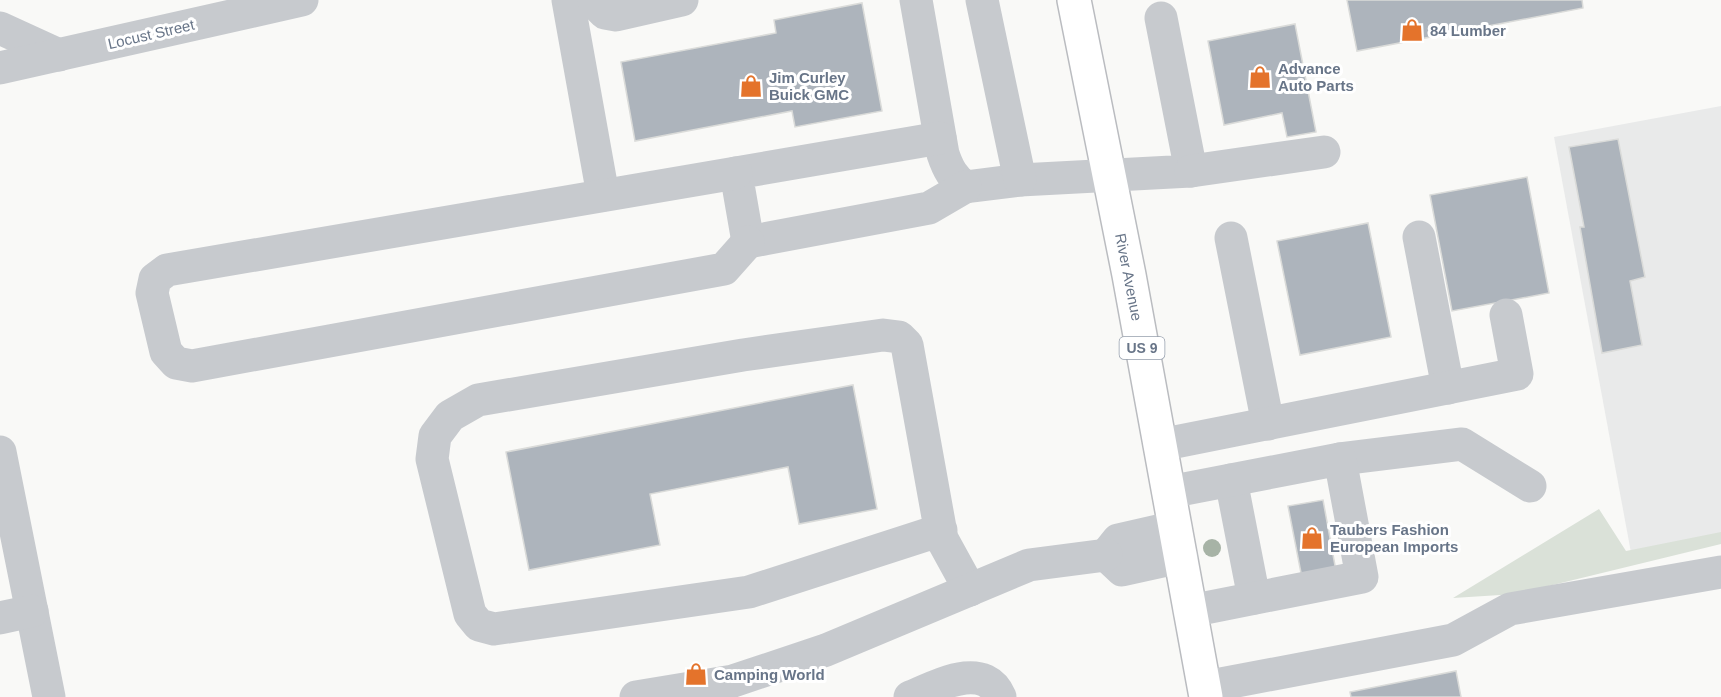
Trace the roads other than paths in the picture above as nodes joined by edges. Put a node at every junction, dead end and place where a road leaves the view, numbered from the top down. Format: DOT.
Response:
graph roads {
  1 [pos="302,0"];
  2 [pos="568,0"];
  3 [pos="594,0"];
  4 [pos="682,0"];
  5 [pos="916,0"];
  6 [pos="982,0"];
  7 [pos="1074,0"];
  8 [pos="1161,18"];
  9 [pos="0,28"];
  10 [pos="59,55"];
  11 [pos="0,68"];
  12 [pos="940,138"];
  13 [pos="1324,152"];
  14 [pos="1191,171"];
  15 [pos="736,173"];
  16 [pos="1109,175"];
  17 [pos="1020,180"];
  18 [pos="965,187"];
  19 [pos="603,195"];
  20 [pos="1419,237"];
  21 [pos="1231,238"];
  22 [pos="748,242"];
  23 [pos="1506,315"];
  24 [pos="1448,388"];
  25 [pos="1268,424"];
  26 [pos="1160,445"];
  27 [pos="0,452"];
  28 [pos="1340,459"];
  29 [pos="1231,480"];
  30 [pos="1530,486"];
  31 [pos="1169,492"];
  32 [pos="940,530"];
  33 [pos="1178,542"];
  34 [pos="1721,572"];
  35 [pos="969,591"];
  36 [pos="1254,598"];
  37 [pos="32,611"];
  38 [pos="1190,611"];
  39 [pos="0,618"];
  40 [pos="739,689"];
  41 [pos="1206,692"];
  42 [pos="49,697"];
  43 [pos="636,697"];
  44 [pos="910,697"];
  45 [pos="1000,697"];
  1 -- 10 [label="street, Locust Street"];
  2 -- 19 [label="street"];
  3 -- 4 [label="street"];
  5 -- 12 [label="street"];
  6 -- 17 [label="street"];
  7 -- 16 [label="highway, River Avenue / US 9"];
  8 -- 14 [label="street"];
  9 -- 10 [label="street"];
  10 -- 11 [label="street, Locust Street"];
  12 -- 15 [label="street"];
  12 -- 18 [label="street"];
  13 -- 14 [label="street"];
  14 -- 16 [label="street"];
  15 -- 19 [label="street"];
  15 -- 22 [label="street"];
  16 -- 17 [label="street"];
  16 -- 26 [label="highway, River Avenue / US 9"];
  17 -- 18 [label="street"];
  18 -- 22 [label="street"];
  19 -- 22 [label="street"];
  20 -- 24 [label="street"];
  21 -- 25 [label="street"];
  23 -- 24 [label="street"];
  24 -- 25 [label="street"];
  25 -- 26 [label="street"];
  26 -- 31 [label="highway, River Avenue / US 9"];
  27 -- 37 [label="street"];
  28 -- 29 [label="street"];
  28 -- 30 [label="street"];
  28 -- 36 [label="street"];
  29 -- 31 [label="street"];
  29 -- 36 [label="street"];
  31 -- 33 [label="highway, River Avenue / US 9"];
  32 -- 32 [label="street"];
  32 -- 35 [label="street"];
  33 -- 35 [label="street"];
  33 -- 38 [label="highway, River Avenue / US 9"];
  34 -- 41 [label="street"];
  35 -- 40 [label="street"];
  36 -- 38 [label="street"];
  37 -- 39 [label="street"];
  37 -- 42 [label="street"];
  38 -- 41 [label="highway, River Avenue / US 9"];
  40 -- 43 [label="street"];
  44 -- 45 [label="street"];
}
